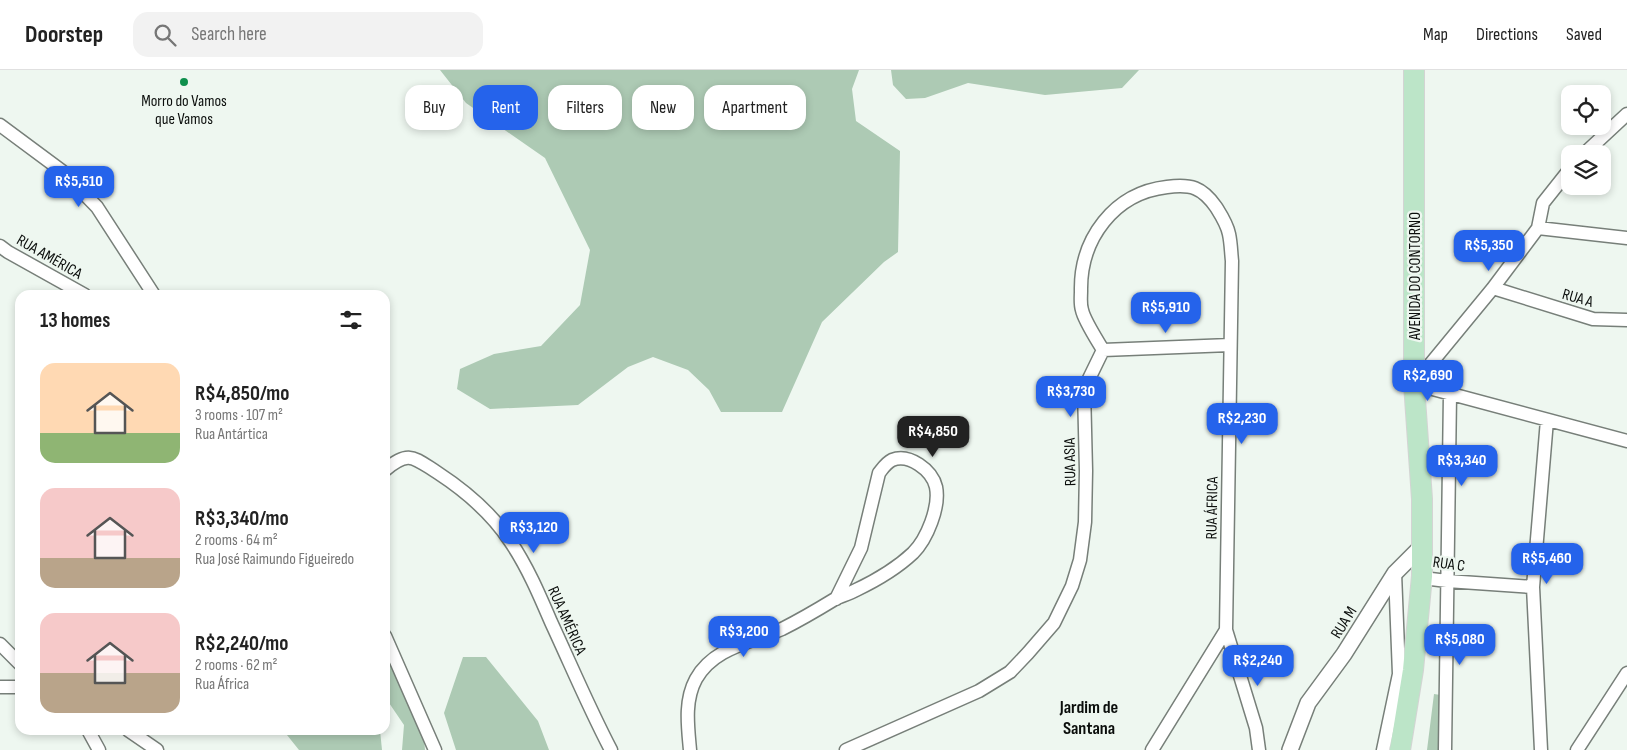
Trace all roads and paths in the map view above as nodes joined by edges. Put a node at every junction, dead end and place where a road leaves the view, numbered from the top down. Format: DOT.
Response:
graph roads {
  1 [pos="1414,70"];
  2 [pos="1627,114"];
  3 [pos="0,125"];
  4 [pos="1594,145"];
  5 [pos="1561,180"];
  6 [pos="1538,228"];
  7 [pos="1627,238"];
  8 [pos="0,246"];
  9 [pos="1493,288"];
  10 [pos="76,290"];
  11 [pos="151,290"];
  12 [pos="1627,320"];
  13 [pos="1230,345"];
  14 [pos="1103,350"];
  15 [pos="1414,384"];
  16 [pos="1450,394"];
  17 [pos="1547,420"];
  18 [pos="1627,441"];
  19 [pos="390,466"];
  20 [pos="1422,546"];
  21 [pos="1394,573"];
  22 [pos="1422,576"];
  23 [pos="1447,581"];
  24 [pos="1533,587"];
  25 [pos="836,599"];
  26 [pos="1226,630"];
  27 [pos="0,644"];
  28 [pos="390,647"];
  29 [pos="15,659"];
  30 [pos="1627,673"];
  31 [pos="0,687"];
  32 [pos="15,687"];
  33 [pos="91,735"];
  34 [pos="135,735"];
  35 [pos="99,750"];
  36 [pos="157,750"];
  37 [pos="435,750"];
  38 [pos="611,750"];
  39 [pos="690,750"];
  40 [pos="846,750"];
  41 [pos="1152,750"];
  42 [pos="1259,750"];
  43 [pos="1290,750"];
  44 [pos="1383,750"];
  45 [pos="1400,750"];
  46 [pos="1445,750"];
  47 [pos="1541,750"];
  48 [pos="1577,750"];
  1 -- 15 [label="main road, AVENIDA DO CONTORNO"];
  2 -- 4 [label="street"];
  3 -- 11 [label="street"];
  5 -- 6 [label="street"];
  6 -- 7 [label="street"];
  6 -- 9 [label="street"];
  8 -- 10 [label="street, RUA AMÉRICA"];
  9 -- 12 [label="street, RUA A"];
  9 -- 15 [label="street"];
  13 -- 14 [label="street"];
  13 -- 14 [label="street, RUA ÁFRICA"];
  13 -- 26 [label="street, RUA ÁFRICA"];
  14 -- 40 [label="street, RUA ASIA"];
  15 -- 16 [label="street"];
  15 -- 20 [label="main road, AVENIDA DO CONTORNO"];
  16 -- 17 [label="street"];
  16 -- 23 [label="street"];
  17 -- 18 [label="street"];
  17 -- 24 [label="street"];
  19 -- 38 [label="street, RUA AMÉRICA"];
  20 -- 21 [label="street, RUA M"];
  20 -- 22 [label="main road, AVENIDA DO CONTORNO"];
  21 -- 43 [label="street, RUA M"];
  21 -- 44 [label="street"];
  22 -- 23 [label="street, RUA C"];
  22 -- 45 [label="main road, AVENIDA DO CONTORNO"];
  23 -- 24 [label="street, RUA C"];
  23 -- 46 [label="street"];
  24 -- 47 [label="street"];
  25 -- 25 [label="street"];
  25 -- 39 [label="street"];
  26 -- 41 [label="street"];
  26 -- 42 [label="street, RUA ÁFRICA"];
  27 -- 29 [label="street"];
  28 -- 37 [label="street"];
  30 -- 48 [label="street"];
  31 -- 32 [label="street"];
  33 -- 35 [label="street"];
  34 -- 36 [label="street"];
}
